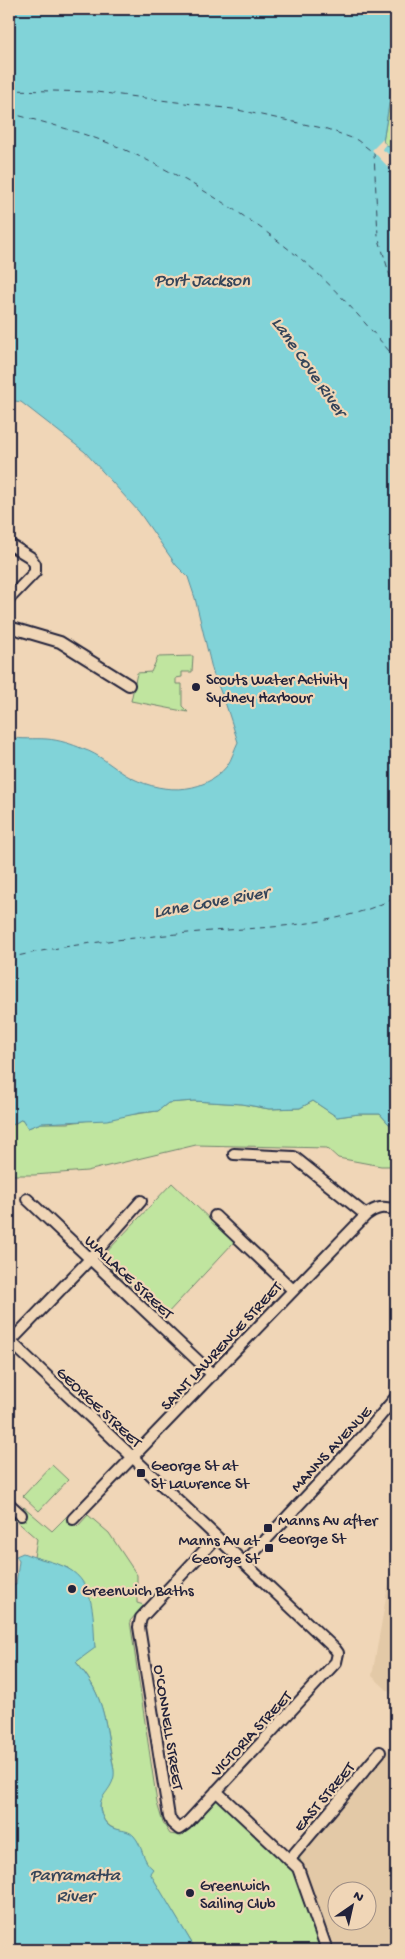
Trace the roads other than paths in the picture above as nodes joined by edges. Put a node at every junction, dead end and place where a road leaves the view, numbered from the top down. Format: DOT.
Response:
graph roads {
  1 [pos="9,544"];
  2 [pos="9,599"];
  3 [pos="9,627"];
  4 [pos="129,685"];
  5 [pos="234,1154"];
  6 [pos="27,1199"];
  7 [pos="141,1201"];
  8 [pos="396,1210"];
  9 [pos="366,1215"];
  10 [pos="215,1216"];
  11 [pos="90,1259"];
  12 [pos="294,1290"];
  13 [pos="9,1342"];
  14 [pos="213,1375"];
  15 [pos="396,1397"];
  16 [pos="133,1458"];
  17 [pos="9,1504"];
  18 [pos="21,1515"];
  19 [pos="73,1519"];
  20 [pos="217,1537"];
  21 [pos="244,1563"];
  22 [pos="336,1662"];
  23 [pos="380,1752"];
  24 [pos="216,1791"];
  25 [pos="186,1824"];
  26 [pos="289,1860"];
  27 [pos="327,1950"];
  1 -- 2 [label="street"];
  3 -- 4 [label="street"];
  5 -- 9 [label="street"];
  6 -- 11 [label="street, WALLACE STREET"];
  7 -- 11 [label="street"];
  8 -- 9 [label="street"];
  9 -- 12 [label="street, SAINT LAWRENCE STREET"];
  10 -- 12 [label="street"];
  11 -- 13 [label="street"];
  11 -- 14 [label="street, WALLACE STREET"];
  12 -- 14 [label="street, SAINT LAWRENCE STREET"];
  13 -- 16 [label="street, GEORGE STREET"];
  14 -- 16 [label="street, SAINT LAWRENCE STREET"];
  15 -- 21 [label="street, MANNS AVENUE"];
  16 -- 19 [label="street, SAINT LAWRENCE STREET"];
  16 -- 20 [label="street, GEORGE STREET"];
  17 -- 18 [label="street"];
  20 -- 21 [label="street, GEORGE STREET"];
  20 -- 25 [label="street, O'CONNELL STREET"];
  21 -- 22 [label="street, GEORGE STREET"];
  22 -- 24 [label="street, VICTORIA STREET"];
  23 -- 26 [label="street, EAST STREET"];
  24 -- 25 [label="street, VICTORIA STREET"];
  24 -- 26 [label="street"];
  26 -- 27 [label="street"];
}
